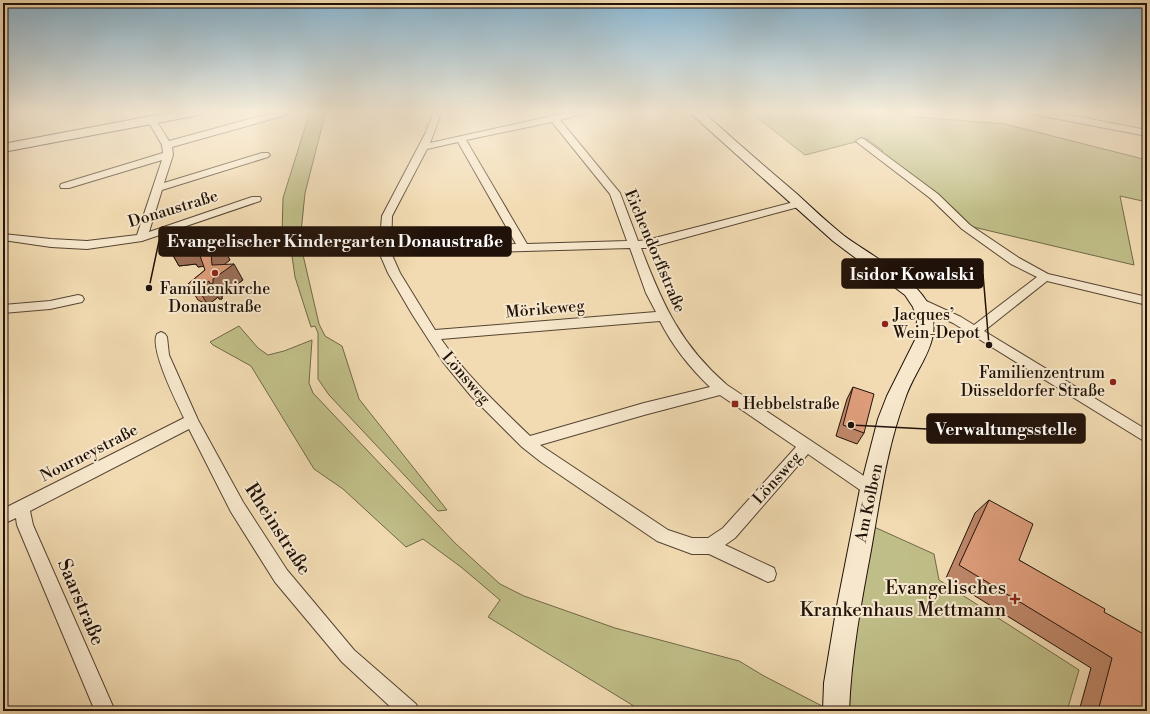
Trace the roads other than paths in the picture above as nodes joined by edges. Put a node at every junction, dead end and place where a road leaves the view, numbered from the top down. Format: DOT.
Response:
graph roads {
  1 [pos="23,144"];
  2 [pos="165,144"];
  3 [pos="185,144"];
  4 [pos="424,144"];
  5 [pos="438,144"];
  6 [pos="464,144"];
  7 [pos="575,144"];
  8 [pos="731,144"];
  9 [pos="865,144"];
  10 [pos="423,147"];
  11 [pos="3,148"];
  12 [pos="168,150"];
  13 [pos="265,155"];
  14 [pos="65,186"];
  15 [pos="159,188"];
  16 [pos="256,199"];
  17 [pos="798,204"];
  18 [pos="3,237"];
  19 [pos="142,238"];
  20 [pos="633,244"];
  21 [pos="523,246"];
  22 [pos="385,252"];
  23 [pos="1045,277"];
  24 [pos="78,299"];
  25 [pos="1147,301"];
  26 [pos="920,303"];
  27 [pos="3,309"];
  28 [pos="663,316"];
  29 [pos="975,331"];
  30 [pos="431,335"];
  31 [pos="160,337"];
  32 [pos="722,389"];
  33 [pos="192,421"];
  34 [pos="1147,438"];
  35 [pos="527,443"];
  36 [pos="806,446"];
  37 [pos="871,489"];
  38 [pos="22,508"];
  39 [pos="3,517"];
  40 [pos="710,546"];
  41 [pos="768,574"];
  42 [pos="105,711"];
  43 [pos="410,711"];
  44 [pos="836,711"];
  1 -- 11 [label="street"];
  2 -- 12 [label="street"];
  3 -- 12 [label="street"];
  4 -- 10 [label="street, Lönsweg"];
  5 -- 10 [label="street"];
  6 -- 21 [label="street"];
  7 -- 20 [label="street, Eichendorffstraße"];
  8 -- 17 [label="street"];
  9 -- 23 [label="street"];
  10 -- 22 [label="street, Lönsweg"];
  12 -- 14 [label="street"];
  12 -- 15 [label="street"];
  13 -- 15 [label="street"];
  15 -- 19 [label="street"];
  16 -- 19 [label="street, Donaustraße"];
  17 -- 20 [label="street"];
  17 -- 26 [label="street"];
  18 -- 19 [label="street, Donaustraße"];
  20 -- 21 [label="street"];
  20 -- 28 [label="street, Eichendorffstraße"];
  21 -- 22 [label="street"];
  22 -- 30 [label="street, Lönsweg"];
  23 -- 25 [label="street"];
  23 -- 29 [label="street"];
  24 -- 27 [label="street"];
  26 -- 29 [label="street"];
  26 -- 37 [label="street, Am Kolben"];
  28 -- 30 [label="street, Mörikeweg"];
  28 -- 32 [label="street, Eichendorffstraße"];
  29 -- 34 [label="street"];
  30 -- 35 [label="street, Lönsweg"];
  31 -- 33 [label="street, Rheinstraße"];
  32 -- 35 [label="street"];
  32 -- 36 [label="street, Eichendorffstraße"];
  33 -- 38 [label="street, Nourneystraße"];
  33 -- 43 [label="street, Rheinstraße"];
  35 -- 40 [label="street, Lönsweg"];
  36 -- 37 [label="street, Lönsweg"];
  36 -- 40 [label="street, Lönsweg"];
  37 -- 44 [label="street, Am Kolben"];
  38 -- 39 [label="street, Nourneystraße"];
  38 -- 42 [label="street, Saarstraße"];
  40 -- 41 [label="street, Lönsweg"];
}
